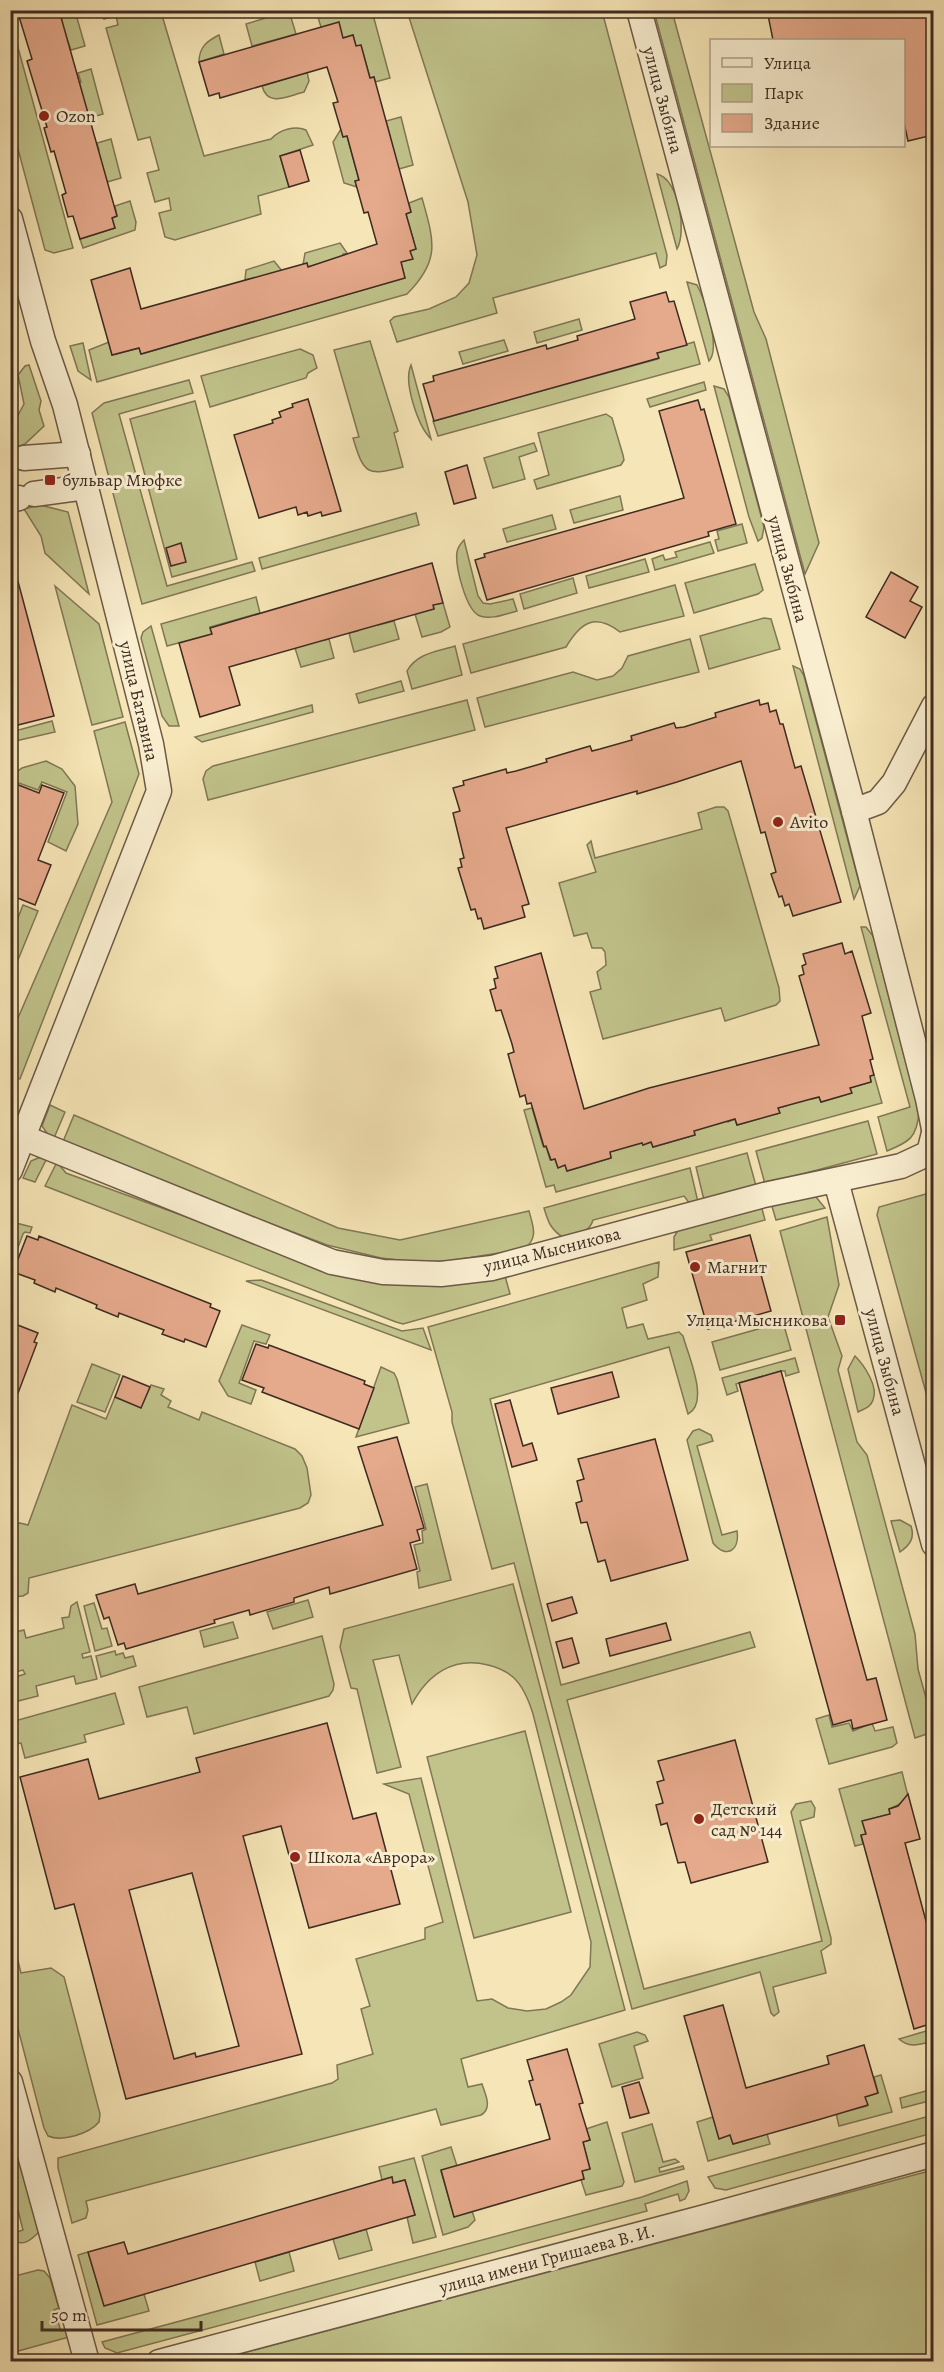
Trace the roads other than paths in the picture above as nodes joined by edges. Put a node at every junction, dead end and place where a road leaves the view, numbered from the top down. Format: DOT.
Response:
graph roads {
  1 [pos="639,10"];
  2 [pos="10,219"];
  3 [pos="78,454"];
  4 [pos="24,458"];
  5 [pos="86,487"];
  6 [pos="21,498"];
  7 [pos="933,706"];
  8 [pos="854,811"];
  9 [pos="17,1135"];
  10 [pos="932,1138"];
  11 [pos="10,1170"];
  12 [pos="836,1181"];
  13 [pos="933,1544"];
  14 [pos="10,2082"];
  15 [pos="933,2154"];
  16 [pos="87,2361"];
  17 [pos="159,2361"];
  1 -- 8 [label="street, улица Зыбина"];
  2 -- 3 [label="street, улица Батавина"];
  3 -- 4 [label="street"];
  3 -- 5 [label="street, улица Батавина"];
  5 -- 6 [label="street"];
  5 -- 9 [label="street, улица Батавина"];
  7 -- 8 [label="street"];
  8 -- 10 [label="street, улица Зыбина"];
  9 -- 11 [label="street, улица Батавина"];
  9 -- 12 [label="street, улица Мысникова"];
  10 -- 12 [label="street, улица Мысникова"];
  12 -- 13 [label="street, улица Зыбина"];
  14 -- 16 [label="street"];
  15 -- 17 [label="street, улица имени Гришаева В. И."];
}
